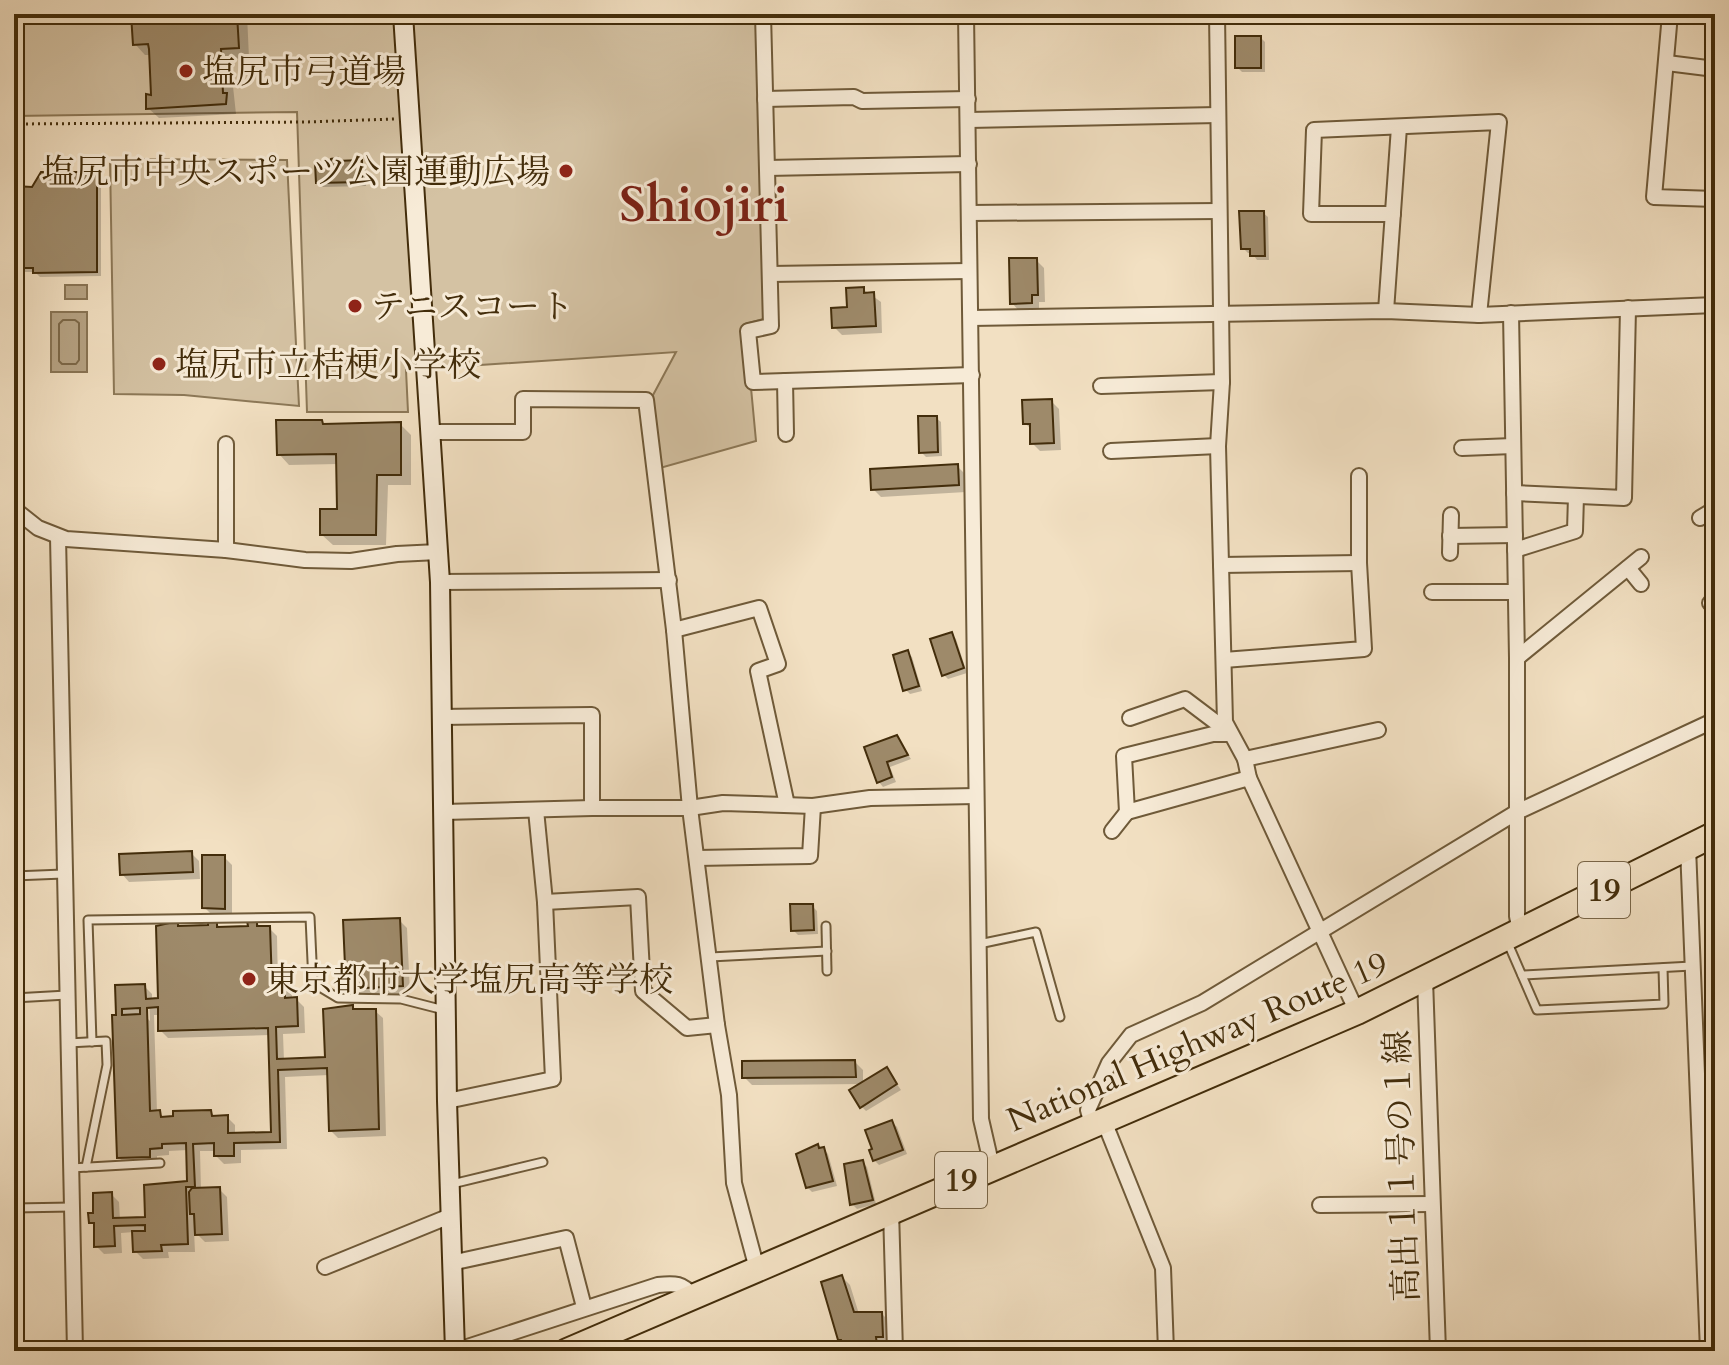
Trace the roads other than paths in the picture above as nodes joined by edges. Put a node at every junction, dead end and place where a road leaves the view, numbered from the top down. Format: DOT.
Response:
graph roads {
  1 [pos="403,14"];
  2 [pos="763,14"];
  3 [pos="966,14"];
  4 [pos="1217,14"];
  5 [pos="1670,14"];
  6 [pos="1667,63"];
  7 [pos="1715,69"];
  8 [pos="765,99"];
  9 [pos="968,99"];
  10 [pos="1218,115"];
  11 [pos="969,120"];
  12 [pos="1399,127"];
  13 [pos="969,164"];
  14 [pos="767,168"];
  15 [pos="1715,199"];
  16 [pos="1219,211"];
  17 [pos="970,213"];
  18 [pos="1393,214"];
  19 [pos="969,271"];
  20 [pos="770,274"];
  21 [pos="1715,305"];
  22 [pos="1628,308"];
  23 [pos="1386,311"];
  24 [pos="1511,313"];
  25 [pos="1221,315"];
  26 [pos="1479,315"];
  27 [pos="971,318"];
  28 [pos="972,375"];
  29 [pos="785,381"];
  30 [pos="1222,382"];
  31 [pos="1101,386"];
  32 [pos="431,432"];
  33 [pos="786,434"];
  34 [pos="226,444"];
  35 [pos="1218,446"];
  36 [pos="1513,446"];
  37 [pos="1462,448"];
  38 [pos="1111,451"];
  39 [pos="1359,476"];
  40 [pos="1514,493"];
  41 [pos="1576,496"];
  42 [pos="14,509"];
  43 [pos="1715,509"];
  44 [pos="1451,515"];
  45 [pos="1700,518"];
  46 [pos="1450,536"];
  47 [pos="58,537"];
  48 [pos="1515,543"];
  49 [pos="226,550"];
  50 [pos="438,552"];
  51 [pos="1450,553"];
  52 [pos="1641,557"];
  53 [pos="1359,563"];
  54 [pos="1221,565"];
  55 [pos="1628,568"];
  56 [pos="669,580"];
  57 [pos="440,582"];
  58 [pos="1641,584"];
  59 [pos="1432,592"];
  60 [pos="1514,592"];
  61 [pos="674,630"];
  62 [pos="1517,658"];
  63 [pos="1224,660"];
  64 [pos="441,717"];
  65 [pos="1130,718"];
  66 [pos="1715,720"];
  67 [pos="1378,730"];
  68 [pos="1230,734"];
  69 [pos="1245,759"];
  70 [pos="1249,778"];
  71 [pos="976,796"];
  72 [pos="787,805"];
  73 [pos="813,806"];
  74 [pos="592,808"];
  75 [pos="690,808"];
  76 [pos="536,810"];
  77 [pos="444,812"];
  78 [pos="1127,812"];
  79 [pos="1517,812"];
  80 [pos="1112,831"];
  81 [pos="1715,834"];
  82 [pos="1688,847"];
  83 [pos="697,858"];
  84 [pos="63,874"];
  85 [pos="14,876"];
  86 [pos="545,902"];
  87 [pos="826,926"];
  88 [pos="1319,932"];
  89 [pos="1513,935"];
  90 [pos="978,944"];
  91 [pos="827,951"];
  92 [pos="710,957"];
  93 [pos="1694,966"];
  94 [pos="1663,968"];
  95 [pos="827,971"];
  96 [pos="1522,975"];
  97 [pos="1425,979"];
  98 [pos="67,995"];
  99 [pos="14,998"];
  100 [pos="446,1010"];
  101 [pos="1357,1012"];
  102 [pos="1060,1017"];
  103 [pos="717,1025"];
  104 [pos="92,1042"];
  105 [pos="68,1043"];
  106 [pos="447,1101"];
  107 [pos="1098,1123"];
  108 [pos="543,1162"];
  109 [pos="160,1163"];
  110 [pos="86,1167"];
  111 [pos="992,1167"];
  112 [pos="71,1168"];
  113 [pos="449,1185"];
  114 [pos="1432,1204"];
  115 [pos="1320,1205"];
  116 [pos="72,1207"];
  117 [pos="14,1208"];
  118 [pos="891,1210"];
  119 [pos="450,1216"];
  120 [pos="1709,1230"];
  121 [pos="451,1263"];
  122 [pos="325,1267"];
  123 [pos="757,1269"];
  124 [pos="693,1297"];
  125 [pos="584,1307"];
  126 [pos="572,1350"];
  127 [pos="75,1351"];
  128 [pos="455,1351"];
  129 [pos="895,1351"];
  130 [pos="1166,1351"];
  131 [pos="1438,1351"];
  132 [pos="1708,1351"];
  1 -- 32 [label="street"];
  2 -- 8 [label="street"];
  3 -- 9 [label="street"];
  4 -- 10 [label="street"];
  5 -- 6 [label="street"];
  6 -- 7 [label="street"];
  6 -- 15 [label="street"];
  8 -- 9 [label="street"];
  8 -- 14 [label="street"];
  9 -- 11 [label="street"];
  10 -- 11 [label="street"];
  10 -- 16 [label="street"];
  11 -- 13 [label="street"];
  12 -- 18 [label="street"];
  12 -- 18 [label="street"];
  12 -- 26 [label="street"];
  13 -- 14 [label="street"];
  13 -- 17 [label="street"];
  14 -- 20 [label="street"];
  16 -- 17 [label="street"];
  16 -- 25 [label="street"];
  17 -- 19 [label="street"];
  18 -- 23 [label="street"];
  19 -- 20 [label="street"];
  19 -- 27 [label="street"];
  20 -- 29 [label="street"];
  21 -- 22 [label="street"];
  22 -- 24 [label="street"];
  22 -- 41 [label="street"];
  23 -- 25 [label="street"];
  23 -- 26 [label="street"];
  24 -- 26 [label="street"];
  24 -- 36 [label="street"];
  25 -- 27 [label="street"];
  25 -- 30 [label="street"];
  27 -- 28 [label="street"];
  28 -- 29 [label="street"];
  28 -- 71 [label="street"];
  29 -- 33 [label="street"];
  30 -- 31 [label="street"];
  30 -- 35 [label="street"];
  32 -- 50 [label="street"];
  32 -- 56 [label="street"];
  34 -- 49 [label="street"];
  35 -- 38 [label="street"];
  35 -- 54 [label="street"];
  36 -- 37 [label="street"];
  36 -- 40 [label="street"];
  39 -- 53 [label="street"];
  40 -- 41 [label="street"];
  40 -- 48 [label="street"];
  41 -- 48 [label="street"];
  42 -- 47 [label="street"];
  43 -- 45 [label="street"];
  44 -- 46 [label="street"];
  46 -- 48 [label="street"];
  46 -- 51 [label="street"];
  47 -- 49 [label="street"];
  47 -- 84 [label="street"];
  48 -- 60 [label="street"];
  49 -- 50 [label="street"];
  50 -- 57 [label="street"];
  52 -- 55 [label="street"];
  53 -- 54 [label="street"];
  53 -- 63 [label="street"];
  54 -- 63 [label="street"];
  55 -- 58 [label="street"];
  55 -- 62 [label="street"];
  56 -- 57 [label="street"];
  56 -- 61 [label="street"];
  57 -- 64 [label="street"];
  59 -- 60 [label="street"];
  60 -- 62 [label="street"];
  61 -- 72 [label="street"];
  61 -- 75 [label="street"];
  62 -- 79 [label="street"];
  63 -- 68 [label="street"];
  64 -- 74 [label="street"];
  64 -- 77 [label="street"];
  65 -- 68 [label="street"];
  66 -- 79 [label="street"];
  67 -- 69 [label="street"];
  68 -- 69 [label="street"];
  68 -- 78 [label="street"];
  69 -- 70 [label="street"];
  70 -- 78 [label="street"];
  70 -- 88 [label="street"];
  71 -- 73 [label="street"];
  71 -- 90 [label="street"];
  72 -- 73 [label="street"];
  72 -- 75 [label="street"];
  73 -- 83 [label="street"];
  74 -- 75 [label="street"];
  74 -- 76 [label="street"];
  75 -- 83 [label="street"];
  76 -- 77 [label="street"];
  76 -- 86 [label="street"];
  77 -- 100 [label="street"];
  78 -- 80 [label="street"];
  79 -- 88 [label="street"];
  79 -- 89 [label="street"];
  81 -- 82 [label="highway, National Highway Route 19 / 19"];
  82 -- 89 [label="highway, National Highway Route 19 / 19"];
  82 -- 93 [label="street"];
  83 -- 92 [label="street"];
  84 -- 85 [label="lane"];
  84 -- 98 [label="street"];
  86 -- 103 [label="street"];
  86 -- 106 [label="street"];
  87 -- 91 [label="lane"];
  88 -- 101 [label="street"];
  88 -- 107 [label="street"];
  89 -- 96 [label="lane"];
  89 -- 97 [label="highway, National Highway Route 19 / 19"];
  90 -- 102 [label="lane"];
  90 -- 111 [label="street"];
  91 -- 92 [label="lane"];
  91 -- 95 [label="lane"];
  92 -- 103 [label="street"];
  93 -- 94 [label="lane"];
  93 -- 120 [label="street"];
  94 -- 96 [label="lane"];
  94 -- 96 [label="lane"];
  97 -- 101 [label="highway, National Highway Route 19 / 19"];
  97 -- 114 [label="street, 高出１１号の１線"];
  98 -- 99 [label="lane"];
  98 -- 105 [label="street"];
  100 -- 104 [label="lane"];
  100 -- 106 [label="street"];
  101 -- 107 [label="highway, National Highway Route 19 / 19"];
  103 -- 123 [label="street"];
  104 -- 105 [label="lane"];
  104 -- 110 [label="lane"];
  105 -- 112 [label="street"];
  106 -- 113 [label="street"];
  107 -- 111 [label="highway, National Highway Route 19 / 19"];
  107 -- 130 [label="street"];
  108 -- 113 [label="lane"];
  109 -- 110 [label="lane"];
  110 -- 112 [label="lane"];
  111 -- 118 [label="highway, National Highway Route 19 / 19"];
  112 -- 116 [label="street"];
  113 -- 119 [label="street"];
  114 -- 115 [label="street"];
  114 -- 131 [label="street, 高出１１号の１線"];
  116 -- 117 [label="lane"];
  116 -- 127 [label="street"];
  118 -- 123 [label="highway, National Highway Route 19 / 19"];
  118 -- 129 [label="street"];
  119 -- 121 [label="street"];
  119 -- 122 [label="street"];
  120 -- 132 [label="street"];
  121 -- 125 [label="street"];
  121 -- 128 [label="street"];
  123 -- 124 [label="highway, National Highway Route 19 / 19"];
  124 -- 125 [label="street"];
  124 -- 126 [label="highway, National Highway Route 19 / 19"];
  125 -- 128 [label="street"];
}
